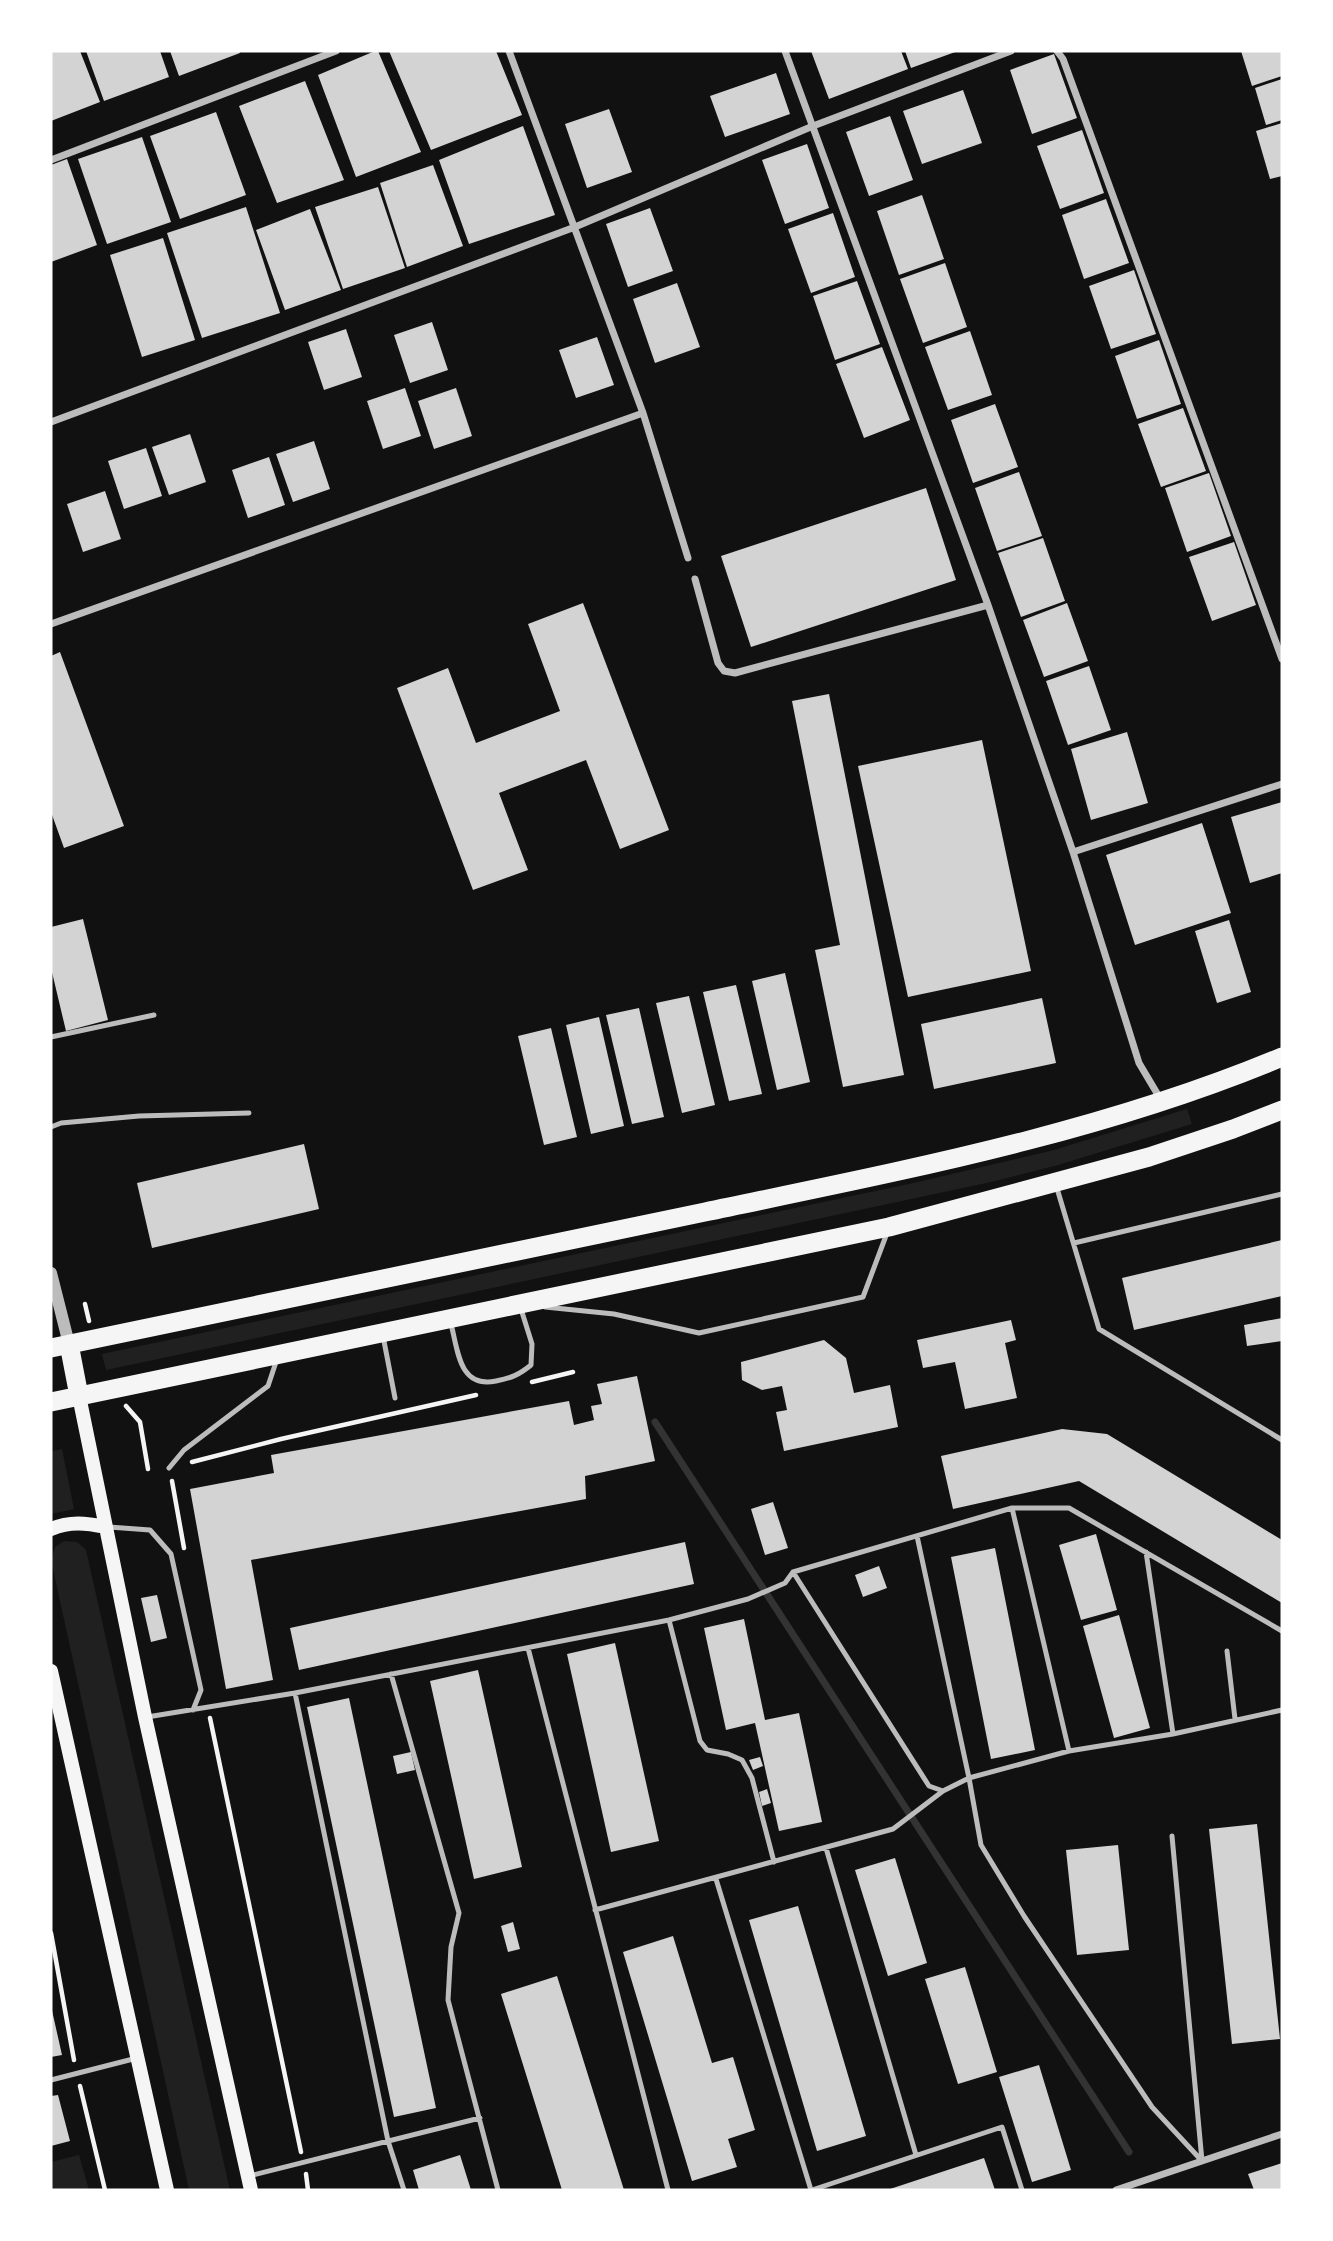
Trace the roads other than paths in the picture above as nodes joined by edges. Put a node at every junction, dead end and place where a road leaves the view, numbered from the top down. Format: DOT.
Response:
graph roads {
  1 [pos="336,51"];
  2 [pos="509,51"];
  3 [pos="785,51"];
  4 [pos="1011,51"];
  5 [pos="1058,51"];
  6 [pos="813,126"];
  7 [pos="51,160"];
  8 [pos="575,227"];
  9 [pos="643,413"];
  10 [pos="51,422"];
  11 [pos="688,558"];
  12 [pos="695,579"];
  13 [pos="988,605"];
  14 [pos="51,624"];
  15 [pos="1282,659"];
  16 [pos="1282,784"];
  17 [pos="1073,852"];
  18 [pos="155,1016"];
  19 [pos="51,1037"];
  20 [pos="1282,1057"];
  21 [pos="1163,1102"];
  22 [pos="1282,1110"];
  23 [pos="249,1113"];
  24 [pos="51,1127"];
  25 [pos="1055,1182"];
  26 [pos="1282,1194"];
  27 [pos="889,1227"];
  28 [pos="1074,1243"];
  29 [pos="51,1273"];
  30 [pos="520,1304"];
  31 [pos="450,1320"];
  32 [pos="383,1333"];
  33 [pos="60,1346"];
  34 [pos="279,1353"];
  35 [pos="79,1396"];
  36 [pos="395,1398"];
  37 [pos="51,1402"];
  38 [pos="1282,1440"];
  39 [pos="169,1468"];
  40 [pos="1012,1508"];
  41 [pos="106,1527"];
  42 [pos="51,1529"];
  43 [pos="917,1536"];
  44 [pos="1146,1552"];
  45 [pos="793,1572"];
  46 [pos="669,1620"];
  47 [pos="1282,1631"];
  48 [pos="528,1648"];
  49 [pos="1227,1651"];
  50 [pos="51,1671"];
  51 [pos="391,1674"];
  52 [pos="295,1693"];
  53 [pos="192,1710"];
  54 [pos="1282,1710"];
  55 [pos="145,1717"];
  56 [pos="1235,1719"];
  57 [pos="1173,1734"];
  58 [pos="1069,1751"];
  59 [pos="969,1778"];
  60 [pos="943,1791"];
  61 [pos="1171,1836"];
  62 [pos="826,1848"];
  63 [pos="774,1862"];
  64 [pos="716,1879"];
  65 [pos="595,1910"];
  66 [pos="137,2058"];
  67 [pos="51,2080"];
  68 [pos="480,2118"];
  69 [pos="1282,2134"];
  70 [pos="388,2141"];
  71 [pos="916,2155"];
  72 [pos="1202,2161"];
  73 [pos="249,2183"];
  74 [pos="167,2190"];
  75 [pos="404,2190"];
  76 [pos="498,2190"];
  77 [pos="668,2190"];
  78 [pos="811,2190"];
  79 [pos="1022,2190"];
  80 [pos="1116,2190"];
  1 -- 7 [label="street"];
  2 -- 8 [label="street"];
  3 -- 6 [label="street"];
  4 -- 6 [label="street"];
  5 -- 15 [label="street"];
  6 -- 8 [label="street"];
  6 -- 13 [label="street"];
  8 -- 9 [label="street"];
  8 -- 10 [label="street"];
  9 -- 11 [label="street"];
  9 -- 14 [label="street"];
  12 -- 13 [label="street"];
  13 -- 17 [label="street"];
  16 -- 17 [label="street"];
  17 -- 21 [label="street"];
  18 -- 19 [label="lane"];
  20 -- 21 [label="highway"];
  21 -- 33 [label="highway"];
  22 -- 25 [label="highway"];
  23 -- 24 [label="lane"];
  25 -- 27 [label="highway"];
  25 -- 28 [label="lane"];
  26 -- 28 [label="lane"];
  27 -- 30 [label="highway"];
  27 -- 30 [label="lane"];
  28 -- 38 [label="lane"];
  29 -- 33 [label="street"];
  30 -- 31 [label="highway"];
  30 -- 31 [label="lane"];
  31 -- 32 [label="highway"];
  32 -- 34 [label="highway"];
  32 -- 36 [label="lane"];
  33 -- 35 [label="highway"];
  34 -- 35 [label="highway"];
  34 -- 39 [label="lane"];
  35 -- 37 [label="highway"];
  35 -- 41 [label="main road"];
  40 -- 43 [label="lane"];
  40 -- 44 [label="lane"];
  40 -- 58 [label="lane"];
  41 -- 42 [label="main road"];
  41 -- 53 [label="lane"];
  41 -- 55 [label="main road"];
  43 -- 45 [label="lane"];
  43 -- 59 [label="lane"];
  44 -- 47 [label="lane"];
  44 -- 57 [label="lane"];
  45 -- 46 [label="lane"];
  45 -- 60 [label="lane"];
  46 -- 48 [label="lane"];
  46 -- 63 [label="lane"];
  48 -- 51 [label="lane"];
  48 -- 65 [label="lane"];
  49 -- 56 [label="lane"];
  50 -- 66 [label="main road"];
  51 -- 52 [label="lane"];
  51 -- 68 [label="lane"];
  52 -- 53 [label="lane"];
  52 -- 70 [label="lane"];
  53 -- 55 [label="lane"];
  54 -- 56 [label="lane"];
  55 -- 73 [label="main road"];
  56 -- 57 [label="lane"];
  57 -- 58 [label="lane"];
  58 -- 59 [label="lane"];
  59 -- 60 [label="lane"];
  59 -- 72 [label="lane"];
  60 -- 62 [label="lane"];
  61 -- 72 [label="lane"];
  62 -- 63 [label="lane"];
  62 -- 71 [label="lane"];
  63 -- 64 [label="lane"];
  64 -- 65 [label="lane"];
  64 -- 78 [label="lane"];
  65 -- 77 [label="lane"];
  66 -- 67 [label="lane"];
  66 -- 74 [label="main road"];
  68 -- 70 [label="lane"];
  68 -- 76 [label="lane"];
  69 -- 72 [label="street"];
  70 -- 73 [label="lane"];
  70 -- 75 [label="lane"];
  71 -- 78 [label="lane"];
  71 -- 79 [label="lane"];
  72 -- 80 [label="street"];
}
